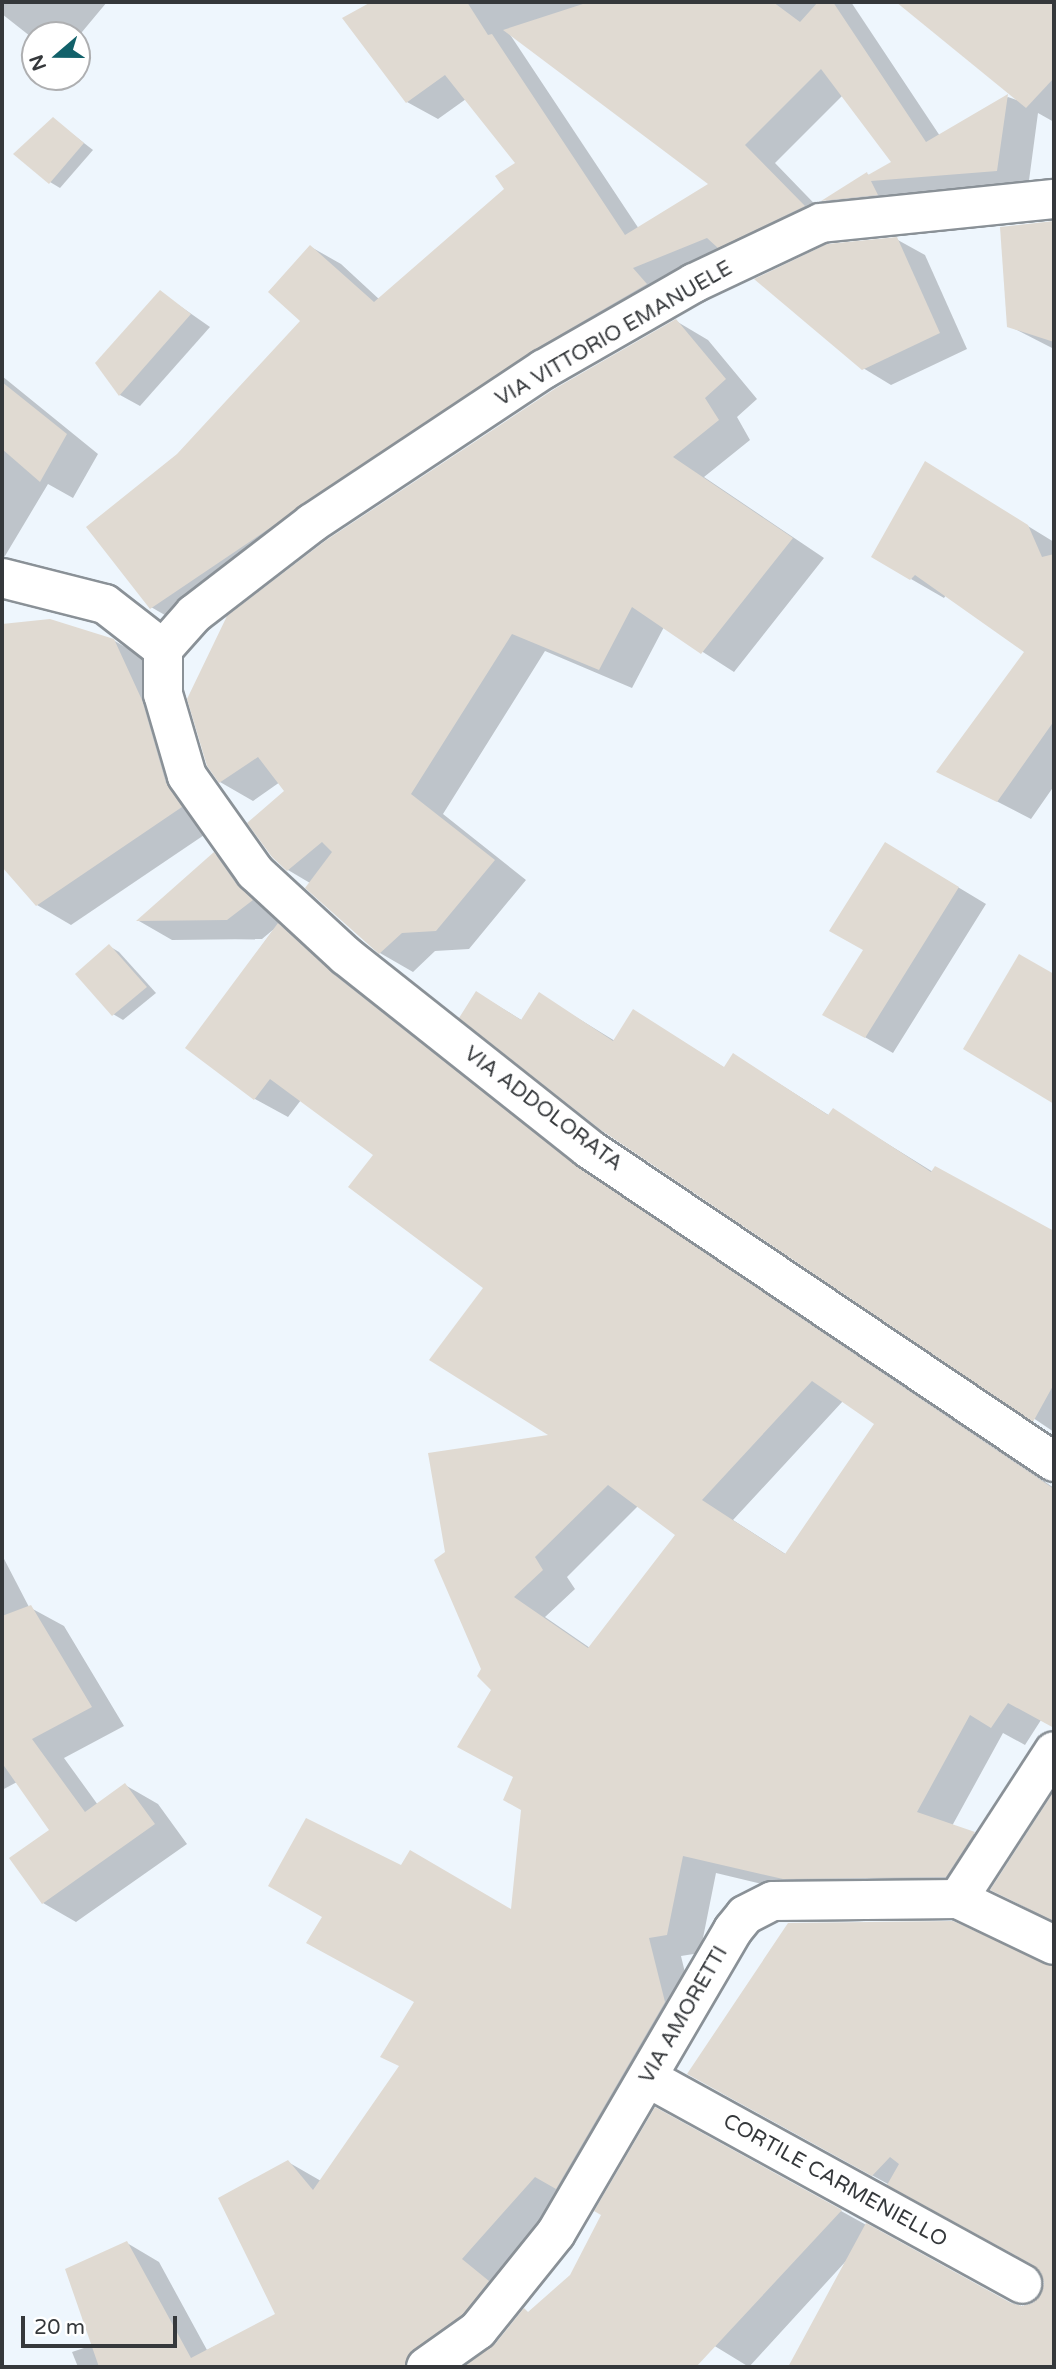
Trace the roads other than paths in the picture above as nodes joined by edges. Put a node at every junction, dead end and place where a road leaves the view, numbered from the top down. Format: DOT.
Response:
graph roads {
  1 [pos="1054,199"];
  2 [pos="2,578"];
  3 [pos="163,649"];
  4 [pos="1054,1462"];
  5 [pos="1054,1751"];
  6 [pos="958,1899"];
  7 [pos="1054,1945"];
  8 [pos="648,2078"];
  9 [pos="1022,2284"];
  10 [pos="426,2367"];
  1 -- 3 [label="street, VIA VITTORIO EMANUELE"];
  2 -- 3 [label="street"];
  3 -- 4 [label="street, VIA ADDOLORATA"];
  5 -- 6 [label="street"];
  6 -- 7 [label="street, VIA AMORETTI"];
  6 -- 8 [label="street, VIA AMORETTI"];
  8 -- 9 [label="street, CORTILE CARMENIELLO"];
  8 -- 10 [label="street, VIA AMORETTI"];
}
